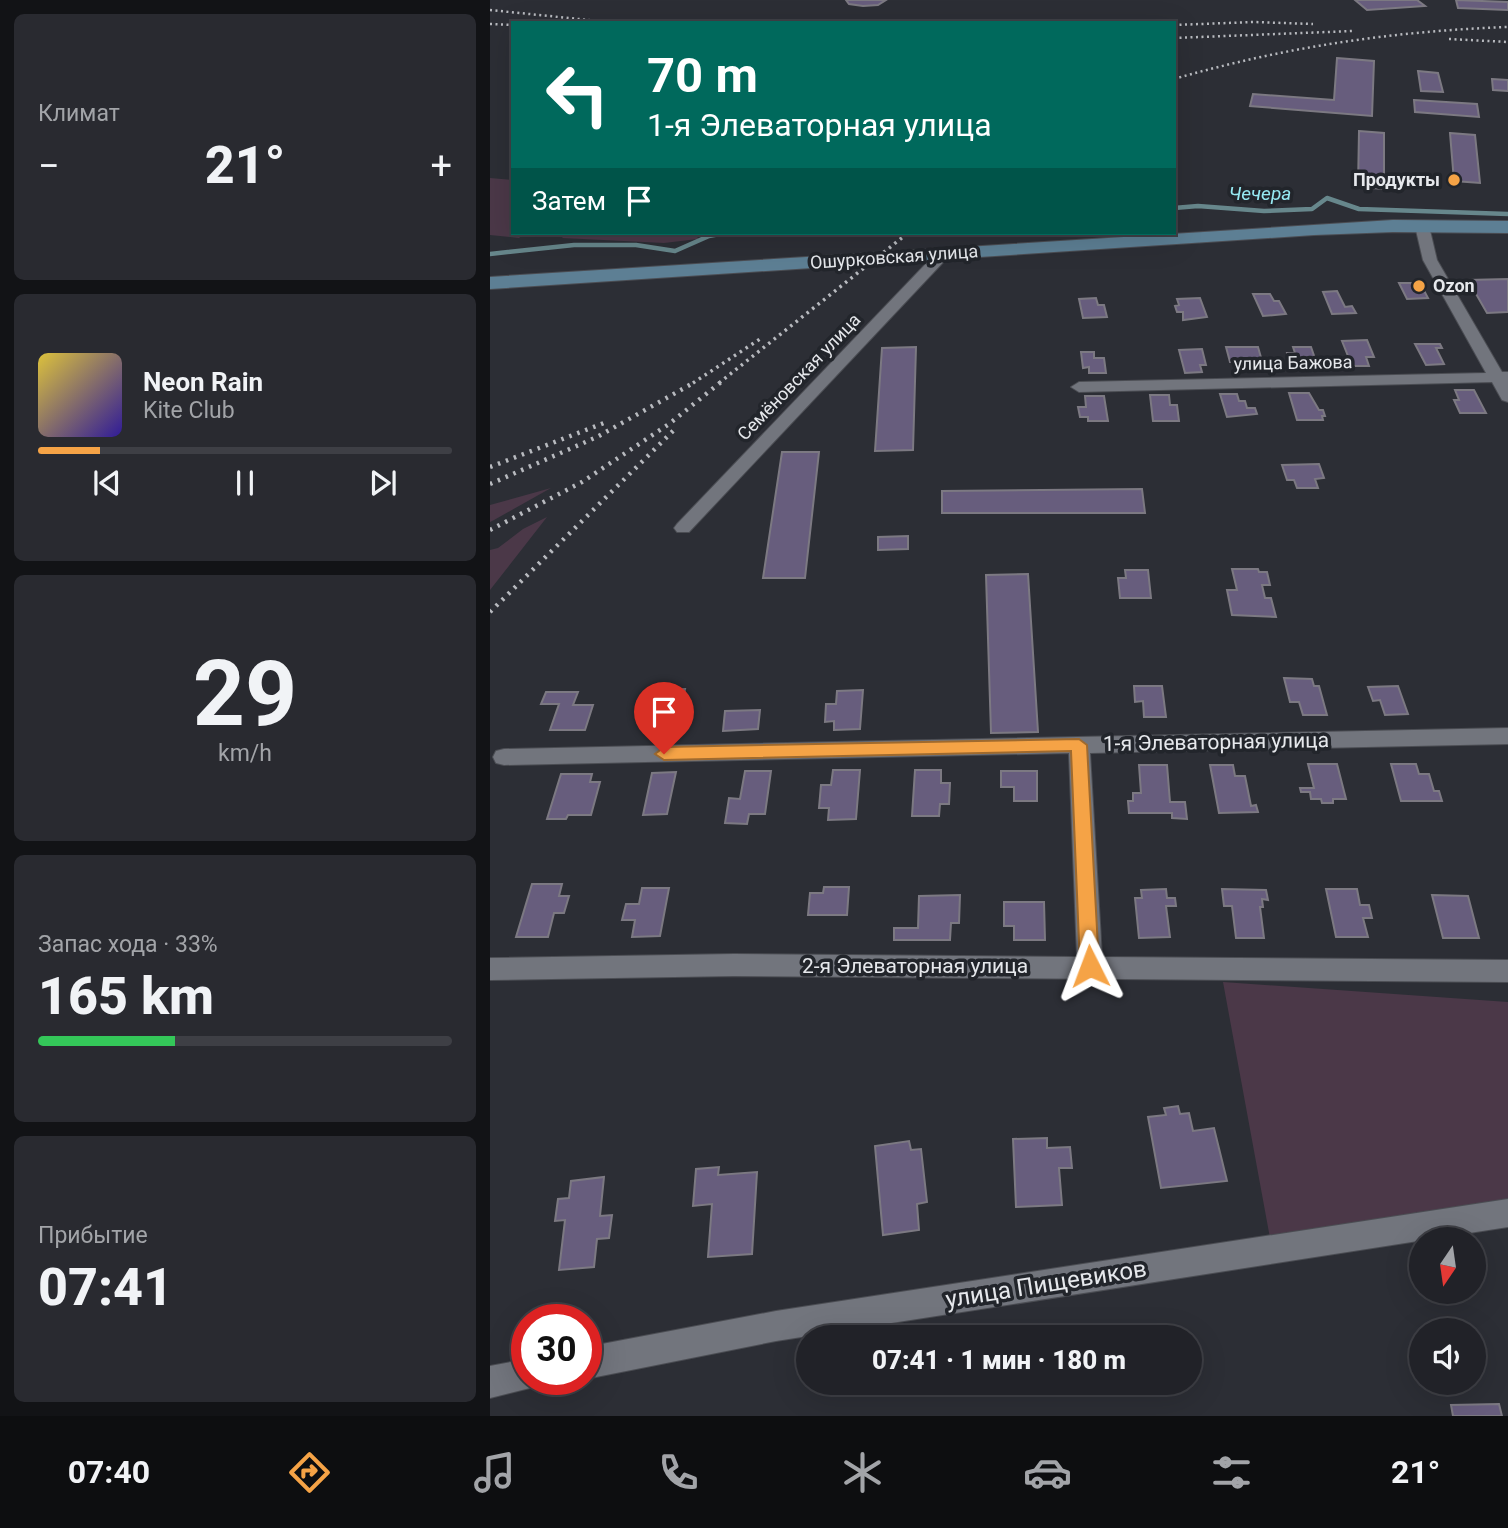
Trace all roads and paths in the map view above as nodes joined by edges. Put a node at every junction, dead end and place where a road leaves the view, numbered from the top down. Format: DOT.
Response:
graph roads {
  1 [pos="1422,226"];
  2 [pos="1508,227"];
  3 [pos="944,253"];
  4 [pos="490,283"];
  5 [pos="1502,377"];
  6 [pos="1079,387"];
  7 [pos="1508,397"];
  8 [pos="683,528"];
  9 [pos="1508,736"];
  10 [pos="1079,745"];
  11 [pos="503,757"];
  12 [pos="1090,966"];
  13 [pos="490,969"];
  14 [pos="1508,971"];
  15 [pos="1508,1213"];
  16 [pos="602,1360"];
  17 [pos="511,1378"];
  18 [pos="490,1382"];
  1 -- 2 [label="street, Ошурковская улица"];
  1 -- 3 [label="street, Ошурковская улица"];
  1 -- 5 [label="street"];
  3 -- 4 [label="street, Ошурковская улица"];
  3 -- 8 [label="street, Семёновская улица"];
  5 -- 6 [label="street, улица Бажова"];
  5 -- 7 [label="street"];
  9 -- 10 [label="street, 1-я Элеваторная улица"];
  10 -- 11 [label="street, 1-я Элеваторная улица"];
  10 -- 12 [label="street"];
  12 -- 13 [label="street, 2-я Элеваторная улица"];
  12 -- 14 [label="street, 2-я Элеваторная улица"];
  15 -- 16 [label="street, улица Пищевиков"];
  17 -- 18 [label="street"];
}
